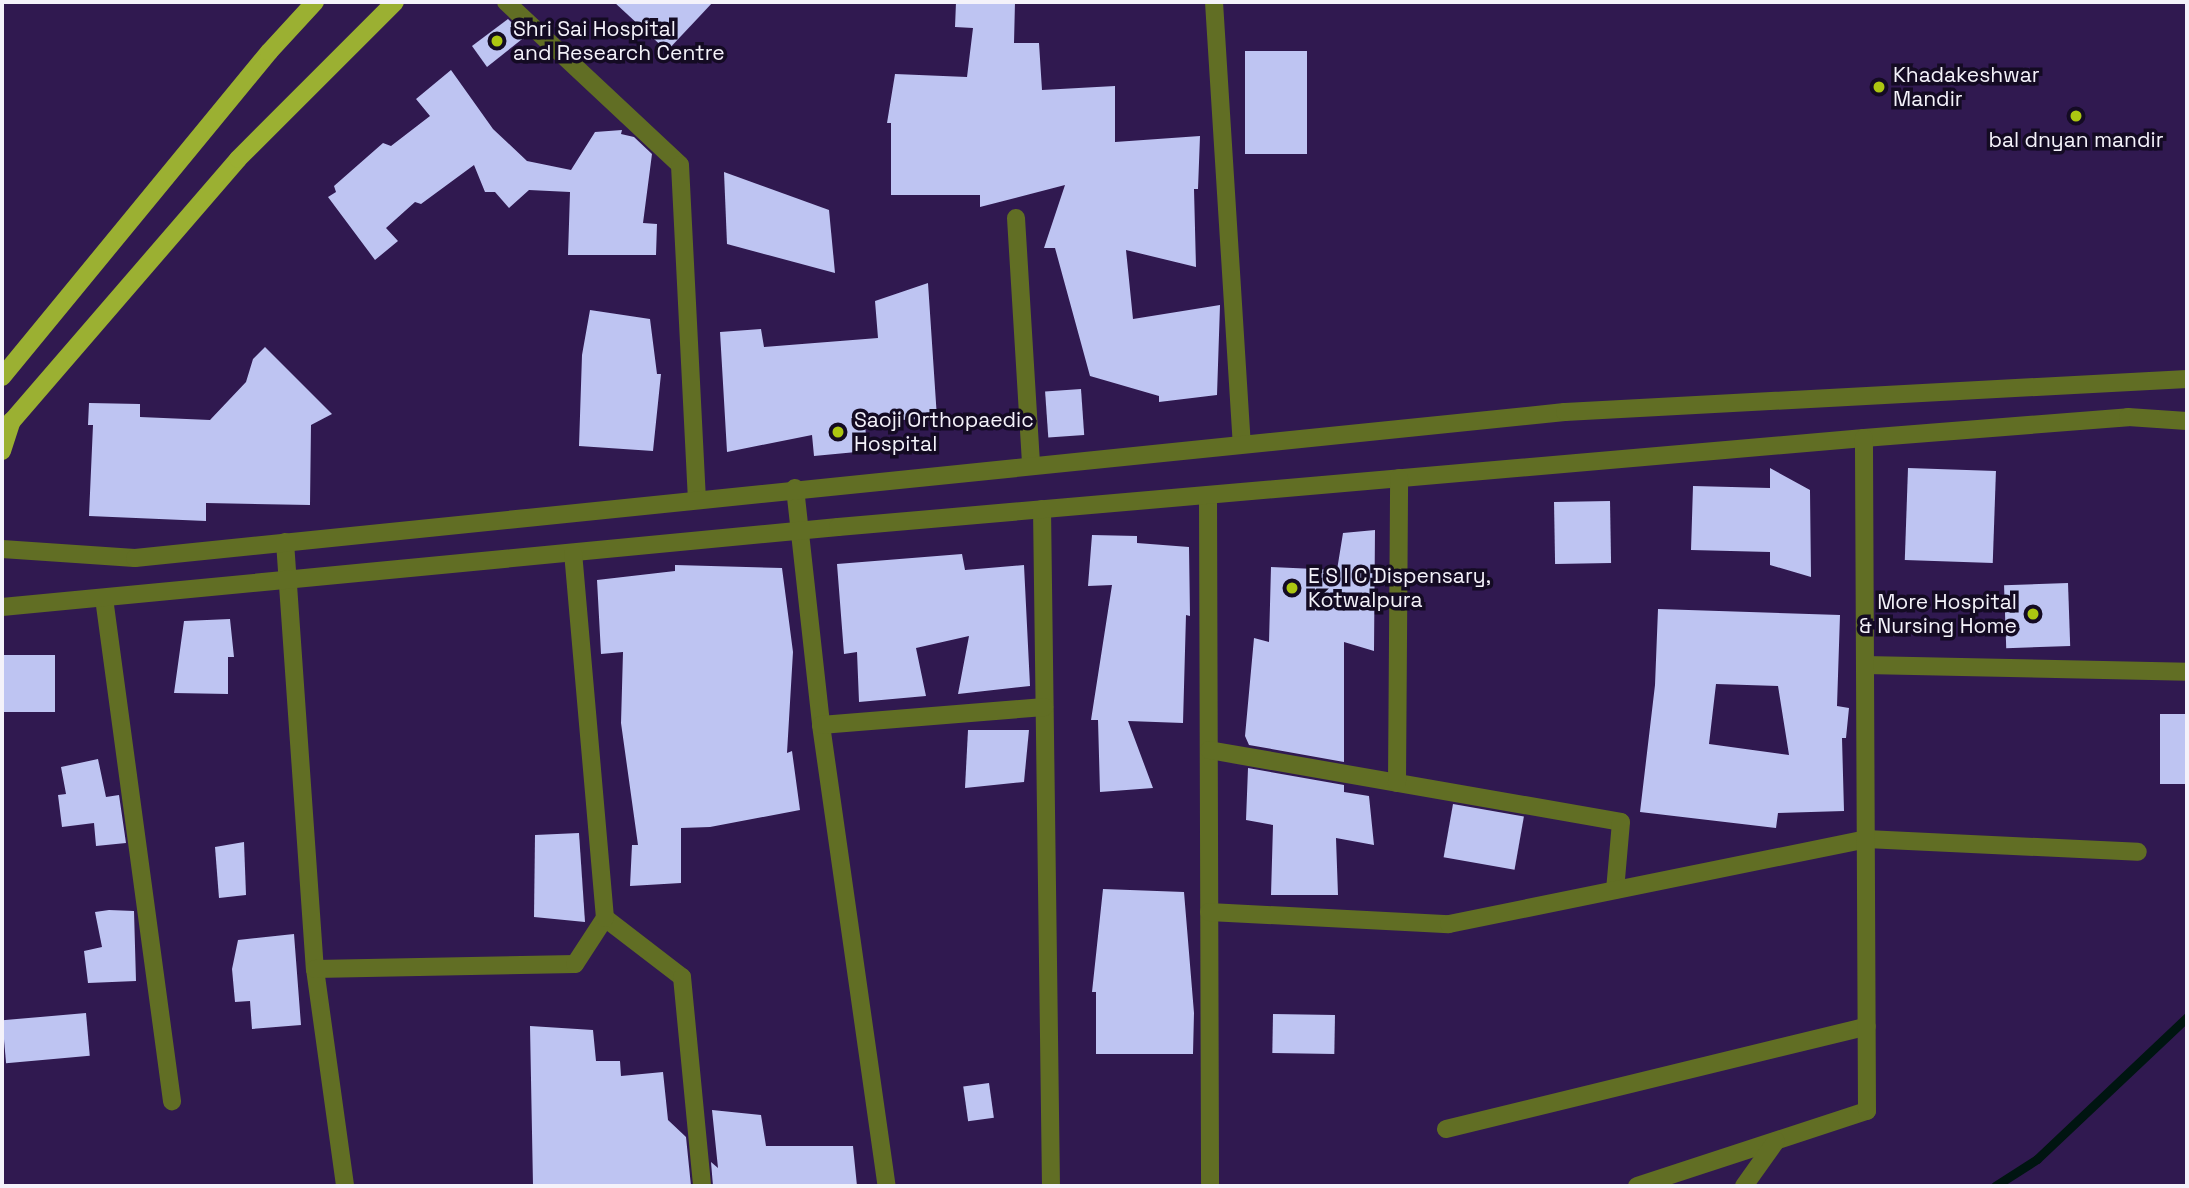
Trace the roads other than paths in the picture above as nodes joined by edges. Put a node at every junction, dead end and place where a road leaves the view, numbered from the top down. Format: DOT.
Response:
graph roads {
  1 [pos="315,2"];
  2 [pos="394,2"];
  3 [pos="506,2"];
  4 [pos="1214,2"];
  5 [pos="1016,218"];
  6 [pos="2,377"];
  7 [pos="2187,379"];
  8 [pos="2187,421"];
  9 [pos="1864,438"];
  10 [pos="1242,444"];
  11 [pos="2,451"];
  12 [pos="1031,465"];
  13 [pos="1399,478"];
  14 [pos="795,488"];
  15 [pos="1208,495"];
  16 [pos="697,498"];
  17 [pos="1042,509"];
  18 [pos="800,531"];
  19 [pos="285,542"];
  20 [pos="2,549"];
  21 [pos="573,553"];
  22 [pos="288,580"];
  23 [pos="104,598"];
  24 [pos="2,607"];
  25 [pos="1866,665"];
  26 [pos="2187,672"];
  27 [pos="1044,707"];
  28 [pos="821,725"];
  29 [pos="1209,750"];
  30 [pos="1397,783"];
  31 [pos="1866,839"];
  32 [pos="2138,852"];
  33 [pos="1615,890"];
  34 [pos="1209,912"];
  35 [pos="605,918"];
  36 [pos="315,969"];
  37 [pos="1867,1026"];
  38 [pos="172,1101"];
  39 [pos="1446,1129"];
  40 [pos="1776,1141"];
  41 [pos="345,1186"];
  42 [pos="702,1186"];
  43 [pos="887,1186"];
  44 [pos="1051,1186"];
  45 [pos="1210,1186"];
  46 [pos="1637,1186"];
  47 [pos="1744,1186"];
  1 -- 6 [label="main road"];
  2 -- 11 [label="main road"];
  3 -- 16 [label="street"];
  4 -- 10 [label="street"];
  5 -- 12 [label="street"];
  7 -- 10 [label="street"];
  8 -- 9 [label="street"];
  9 -- 13 [label="street"];
  9 -- 25 [label="street"];
  10 -- 12 [label="street"];
  12 -- 14 [label="street"];
  13 -- 15 [label="street"];
  13 -- 30 [label="street"];
  14 -- 16 [label="street"];
  14 -- 18 [label="street"];
  15 -- 17 [label="street"];
  15 -- 29 [label="street"];
  16 -- 19 [label="street"];
  17 -- 18 [label="street"];
  17 -- 27 [label="street"];
  18 -- 21 [label="street"];
  18 -- 28 [label="street"];
  19 -- 20 [label="street"];
  19 -- 22 [label="street"];
  21 -- 22 [label="street"];
  21 -- 35 [label="street"];
  22 -- 23 [label="street"];
  22 -- 36 [label="street"];
  23 -- 24 [label="street"];
  23 -- 38 [label="street"];
  25 -- 26 [label="street"];
  25 -- 31 [label="street"];
  27 -- 28 [label="street"];
  27 -- 44 [label="street"];
  28 -- 43 [label="street"];
  29 -- 30 [label="street"];
  29 -- 34 [label="street"];
  30 -- 33 [label="street"];
  31 -- 32 [label="street"];
  31 -- 33 [label="street"];
  31 -- 37 [label="street"];
  33 -- 34 [label="street"];
  34 -- 45 [label="street"];
  35 -- 36 [label="street"];
  35 -- 42 [label="street"];
  36 -- 41 [label="street"];
  37 -- 39 [label="street"];
  37 -- 40 [label="street"];
  40 -- 46 [label="street"];
  40 -- 47 [label="street"];
}
